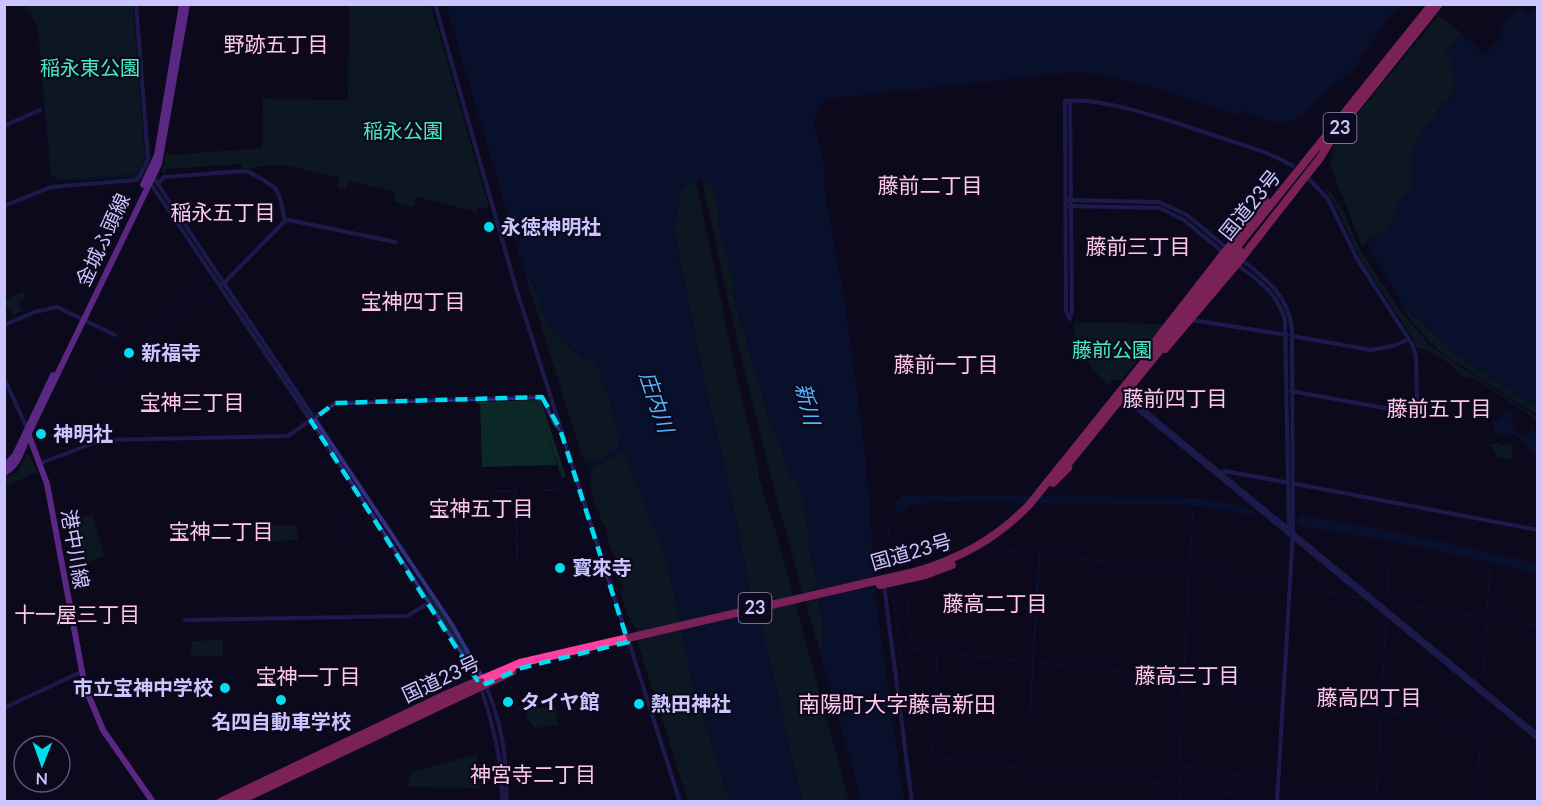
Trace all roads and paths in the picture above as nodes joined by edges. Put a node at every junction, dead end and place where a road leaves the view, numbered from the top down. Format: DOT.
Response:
graph roads {
  1 [pos="136,4"];
  2 [pos="182,4"];
  3 [pos="187,4"];
  4 [pos="435,4"];
  5 [pos="1431,4"];
  6 [pos="1439,4"];
  7 [pos="40,110"];
  8 [pos="4,126"];
  9 [pos="1293,166"];
  10 [pos="1308,178"];
  11 [pos="149,179"];
  12 [pos="158,184"];
  13 [pos="1068,200"];
  14 [pos="4,206"];
  15 [pos="1068,206"];
  16 [pos="285,221"];
  17 [pos="395,242"];
  18 [pos="1234,254"];
  19 [pos="222,285"];
  20 [pos="82,319"];
  21 [pos="1192,320"];
  22 [pos="4,324"];
  23 [pos="115,335"];
  24 [pos="1287,335"];
  25 [pos="1292,336"];
  26 [pos="1409,339"];
  27 [pos="1162,343"];
  28 [pos="4,378"];
  29 [pos="1129,379"];
  30 [pos="1290,391"];
  31 [pos="1130,392"];
  32 [pos="1121,404"];
  33 [pos="313,420"];
  34 [pos="560,429"];
  35 [pos="28,432"];
  36 [pos="41,466"];
  37 [pos="4,467"];
  38 [pos="4,473"];
  39 [pos="1221,475"];
  40 [pos="1285,482"];
  41 [pos="1053,483"];
  42 [pos="1296,484"];
  43 [pos="1045,491"];
  44 [pos="1538,530"];
  45 [pos="1291,531"];
  46 [pos="884,581"];
  47 [pos="429,603"];
  48 [pos="184,620"];
  49 [pos="627,640"];
  50 [pos="81,672"];
  51 [pos="482,682"];
  52 [pos="4,708"];
  53 [pos="1538,737"];
  54 [pos="153,801"];
  55 [pos="220,801"];
  56 [pos="237,801"];
  57 [pos="504,801"];
  58 [pos="680,801"];
  59 [pos="912,801"];
  60 [pos="1277,801"];
  1 -- 14 [label="street"];
  2 -- 11 [label="main road, 金城ふ頭線"];
  3 -- 11 [label="main road, 金城ふ頭線"];
  4 -- 34 [label="street"];
  5 -- 18 [label="highway, 国道23号 / 23"];
  6 -- 18 [label="highway, 国道23号 / 23"];
  7 -- 8 [label="street"];
  9 -- 13 [label="street"];
  10 -- 26 [label="street"];
  11 -- 12 [label="street"];
  11 -- 19 [label="street"];
  11 -- 20 [label="main road, 金城ふ頭線"];
  12 -- 16 [label="street"];
  12 -- 19 [label="street"];
  13 -- 15 [label="street"];
  13 -- 18 [label="street"];
  15 -- 15 [label="street"];
  15 -- 18 [label="street"];
  16 -- 17 [label="street"];
  16 -- 19 [label="street"];
  18 -- 21 [label="highway"];
  18 -- 24 [label="street"];
  18 -- 25 [label="street"];
  18 -- 27 [label="highway, 国道23号 / 23, bridge"];
  18 -- 29 [label="highway"];
  19 -- 33 [label="street"];
  20 -- 22 [label="street"];
  20 -- 23 [label="street"];
  20 -- 35 [label="main road, 金城ふ頭線"];
  21 -- 24 [label="street"];
  21 -- 31 [label="highway"];
  24 -- 30 [label="street"];
  25 -- 26 [label="street"];
  25 -- 30 [label="street"];
  26 -- 30 [label="street"];
  27 -- 29 [label="highway, 国道23号 / 23"];
  27 -- 41 [label="highway, 国道23号 / 23"];
  28 -- 35 [label="street"];
  29 -- 43 [label="highway, 国道23号 / 23"];
  30 -- 45 [label="street"];
  31 -- 32 [label="highway"];
  31 -- 39 [label="street"];
  32 -- 39 [label="street"];
  32 -- 41 [label="highway"];
  33 -- 34 [label="street"];
  33 -- 36 [label="street"];
  33 -- 47 [label="street"];
  33 -- 51 [label="street"];
  34 -- 49 [label="street"];
  35 -- 36 [label="main road, 港中川線"];
  35 -- 37 [label="main road, 金城ふ頭線"];
  35 -- 38 [label="main road, 金城ふ頭線"];
  36 -- 50 [label="main road, 港中川線"];
  39 -- 40 [label="street"];
  39 -- 45 [label="street"];
  39 -- 45 [label="street"];
  41 -- 43 [label="highway, 国道23号 / 23"];
  42 -- 44 [label="street"];
  43 -- 46 [label="highway, 国道23号 / 23"];
  45 -- 53 [label="street"];
  45 -- 60 [label="street"];
  46 -- 49 [label="highway, 国道23号 / 23"];
  46 -- 59 [label="street"];
  47 -- 48 [label="street"];
  47 -- 51 [label="street"];
  49 -- 51 [label="highway, 国道23号 / 23"];
  49 -- 58 [label="street"];
  50 -- 52 [label="street"];
  50 -- 54 [label="main road, 港中川線"];
  51 -- 55 [label="highway, 国道23号 / 23"];
  51 -- 56 [label="highway, 国道23号 / 23"];
  51 -- 57 [label="street"];
}
